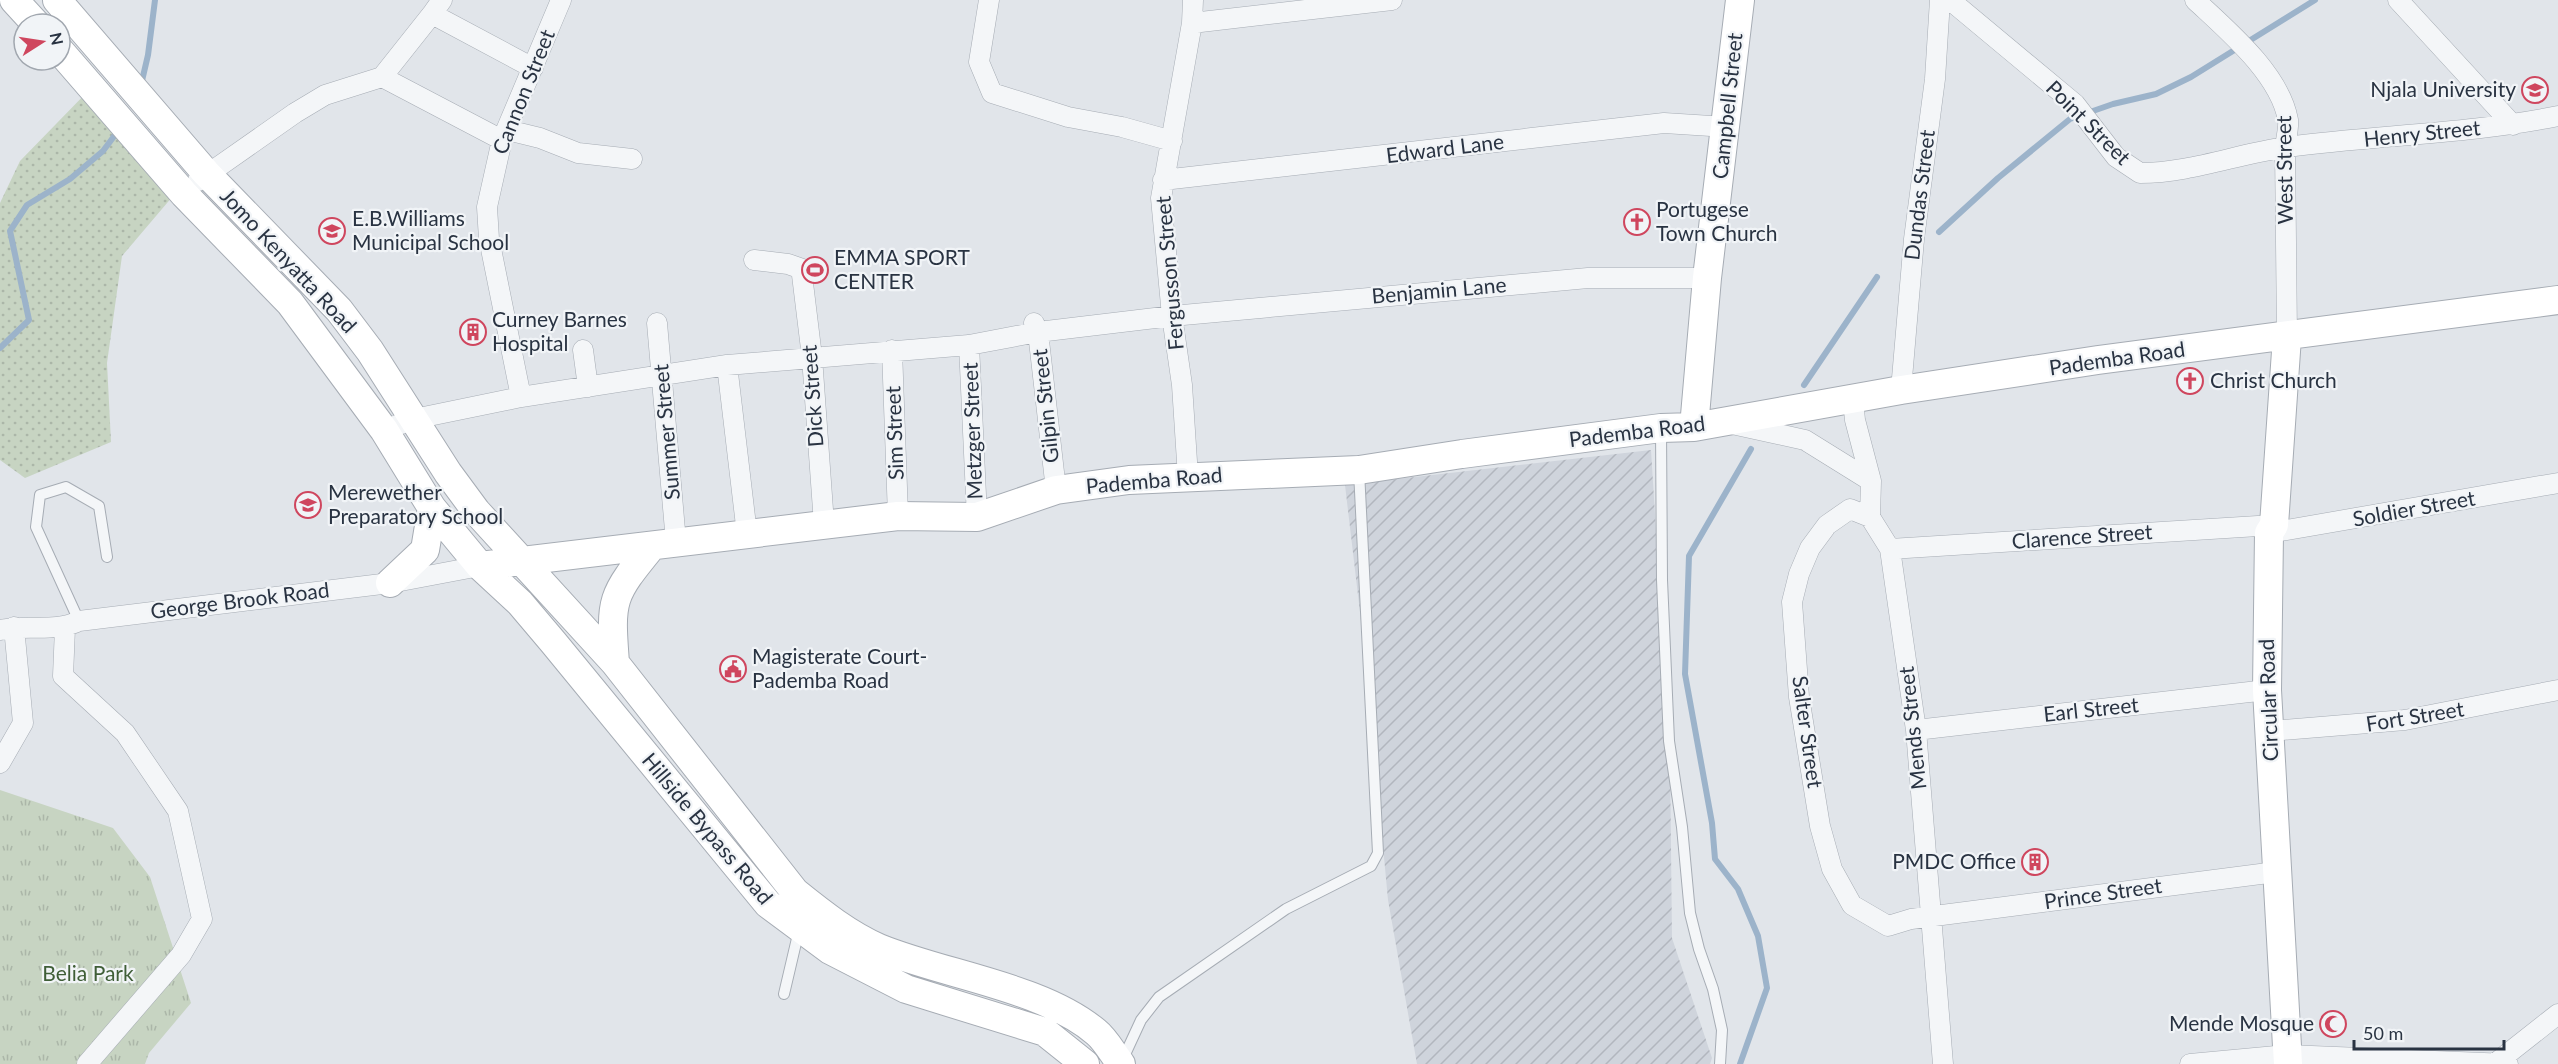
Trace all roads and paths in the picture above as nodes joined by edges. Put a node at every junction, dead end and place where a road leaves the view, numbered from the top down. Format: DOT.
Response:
graph roads {
  1 [pos="14,0"];
  2 [pos="561,0"];
  3 [pos="989,0"];
  4 [pos="1193,0"];
  5 [pos="1392,0"];
  6 [pos="1740,0"];
  7 [pos="1940,0"];
  8 [pos="1950,0"];
  9 [pos="2194,0"];
  10 [pos="2398,0"];
  11 [pos="62,5"];
  12 [pos="437,7"];
  13 [pos="25,12"];
  14 [pos="1192,23"];
  15 [pos="72,65"];
  16 [pos="533,68"];
  17 [pos="382,77"];
  18 [pos="2558,116"];
  19 [pos="2513,125"];
  20 [pos="1727,127"];
  21 [pos="504,135"];
  22 [pos="1172,141"];
  23 [pos="2285,147"];
  24 [pos="632,159"];
  25 [pos="206,173"];
  26 [pos="1163,180"];
  27 [pos="184,194"];
  28 [pos="754,260"];
  29 [pos="1707,279"];
  30 [pos="2558,300"];
  31 [pos="1172,316"];
  32 [pos="657,323"];
  33 [pos="1036,327"];
  34 [pos="2287,338"];
  35 [pos="2239,343"];
  36 [pos="969,345"];
  37 [pos="583,350"];
  38 [pos="892,350"];
  39 [pos="370,351"];
  40 [pos="812,357"];
  41 [pos="727,365"];
  42 [pos="341,371"];
  43 [pos="663,377"];
  44 [pos="588,387"];
  45 [pos="2282,388"];
  46 [pos="1900,390"];
  47 [pos="521,397"];
  48 [pos="1853,400"];
  49 [pos="414,419"];
  50 [pos="1706,424"];
  51 [pos="1661,428"];
  52 [pos="384,430"];
  53 [pos="1359,470"];
  54 [pos="1188,477"];
  55 [pos="1871,481"];
  56 [pos="2558,483"];
  57 [pos="1056,490"];
  58 [pos="432,507"];
  59 [pos="898,516"];
  60 [pos="977,517"];
  61 [pos="1870,517"];
  62 [pos="824,524"];
  63 [pos="2272,529"];
  64 [pos="747,534"];
  65 [pos="664,544"];
  66 [pos="1890,549"];
  67 [pos="107,557"];
  68 [pos="523,562"];
  69 [pos="480,566"];
  70 [pos="390,583"];
  71 [pos="72,624"];
  72 [pos="7,628"];
  73 [pos="615,663"];
  74 [pos="2267,690"];
  75 [pos="2558,690"];
  76 [pos="1916,730"];
  77 [pos="2270,731"];
  78 [pos="0,763"];
  79 [pos="2276,872"];
  80 [pos="1931,917"];
  81 [pos="800,927"];
  82 [pos="783,994"];
  83 [pos="2558,1014"];
  84 [pos="2287,1059"];
  85 [pos="2503,1063"];
  86 [pos="87,1064"];
  87 [pos="1085,1064"];
  88 [pos="1121,1064"];
  89 [pos="1720,1064"];
  90 [pos="1943,1064"];
  91 [pos="2190,1064"];
  1 -- 13 [label="main road"];
  2 -- 16 [label="street, Cannon Street"];
  3 -- 22 [label="street"];
  4 -- 14 [label="street, Fergusson Street"];
  5 -- 14 [label="street"];
  6 -- 20 [label="main road, Campbell Street"];
  7 -- 46 [label="street, Dundas Street"];
  8 -- 23 [label="street, Point Street"];
  9 -- 23 [label="street, West Street"];
  10 -- 19 [label="street"];
  11 -- 25 [label="main road, Jomo Kenyatta Road"];
  12 -- 16 [label="street"];
  12 -- 17 [label="street"];
  14 -- 22 [label="street, Fergusson Street"];
  15 -- 27 [label="main road, Jomo Kenyatta Road"];
  16 -- 21 [label="street, Cannon Street"];
  17 -- 21 [label="street"];
  17 -- 25 [label="street"];
  18 -- 19 [label="street, Henry Street"];
  19 -- 23 [label="street, Henry Street"];
  20 -- 26 [label="street, Edward Lane"];
  20 -- 29 [label="main road, Campbell Street"];
  21 -- 24 [label="street"];
  21 -- 47 [label="street, Cannon Street"];
  22 -- 26 [label="street, Fergusson Street"];
  23 -- 34 [label="street, West Street"];
  25 -- 27 [label="street"];
  25 -- 39 [label="main road, Jomo Kenyatta Road"];
  26 -- 31 [label="street, Fergusson Street"];
  27 -- 42 [label="main road, Jomo Kenyatta Road"];
  28 -- 40 [label="street, Dick Street"];
  29 -- 31 [label="street, Benjamin Lane"];
  29 -- 50 [label="main road, Campbell Street"];
  30 -- 34 [label="main road, Pademba Road"];
  31 -- 33 [label="street, Benjamin Lane"];
  31 -- 54 [label="street, Fergusson Street"];
  32 -- 43 [label="street, Summer Street"];
  33 -- 36 [label="street, Benjamin Lane"];
  33 -- 57 [label="street, Gilpin Street"];
  34 -- 35 [label="main road, Pademba Road"];
  34 -- 45 [label="main road, Circular Road"];
  35 -- 45 [label="main road"];
  35 -- 46 [label="main road, Pademba Road"];
  36 -- 38 [label="street, Benjamin Lane"];
  36 -- 60 [label="street, Metzger Street"];
  37 -- 44 [label="street"];
  38 -- 40 [label="street, Benjamin Lane"];
  38 -- 59 [label="street, Sim Street"];
  39 -- 42 [label="main road"];
  39 -- 49 [label="main road, Jomo Kenyatta Road"];
  40 -- 41 [label="street, Benjamin Lane"];
  40 -- 62 [label="street, Dick Street"];
  41 -- 43 [label="street, Benjamin Lane"];
  41 -- 64 [label="street"];
  42 -- 52 [label="main road, Jomo Kenyatta Road"];
  43 -- 44 [label="street, Benjamin Lane"];
  43 -- 65 [label="street, Summer Street"];
  44 -- 47 [label="street, Benjamin Lane"];
  45 -- 63 [label="main road, Circular Road"];
  46 -- 48 [label="main road, Pademba Road"];
  47 -- 49 [label="street, Benjamin Lane"];
  48 -- 50 [label="main road, Pademba Road"];
  48 -- 55 [label="street"];
  49 -- 52 [label="street, Benjamin Lane"];
  49 -- 68 [label="main road, Jomo Kenyatta Road"];
  50 -- 51 [label="main road, Pademba Road"];
  50 -- 55 [label="street"];
  51 -- 53 [label="main road, Pademba Road"];
  51 -- 89 [label="lane"];
  52 -- 58 [label="main road, Jomo Kenyatta Road"];
  53 -- 54 [label="main road, Pademba Road"];
  53 -- 88 [label="lane"];
  54 -- 57 [label="main road, Pademba Road"];
  55 -- 61 [label="street"];
  56 -- 63 [label="street, Soldier Street"];
  57 -- 60 [label="main road, Pademba Road"];
  58 -- 69 [label="main road, Jomo Kenyatta Road"];
  58 -- 70 [label="main road"];
  59 -- 60 [label="main road, Pademba Road"];
  59 -- 62 [label="main road, Pademba Road"];
  61 -- 66 [label="street, Mends Street"];
  61 -- 80 [label="street, Salter Street"];
  62 -- 64 [label="main road, Pademba Road"];
  63 -- 66 [label="street, Clarence Street"];
  63 -- 74 [label="main road, Circular Road"];
  64 -- 65 [label="main road, Pademba Road"];
  65 -- 68 [label="main road"];
  65 -- 73 [label="main road"];
  66 -- 76 [label="street, Mends Street"];
  67 -- 71 [label="lane"];
  68 -- 69 [label="main road"];
  68 -- 73 [label="main road, Hillside Bypass Road"];
  69 -- 70 [label="street, George Brook Road"];
  69 -- 81 [label="main road, Hillside Bypass Road"];
  70 -- 71 [label="street, George Brook Road"];
  71 -- 72 [label="street, George Brook Road"];
  71 -- 86 [label="street"];
  72 -- 78 [label="street"];
  73 -- 88 [label="main road, Hillside Bypass Road"];
  74 -- 76 [label="street, Earl Street"];
  74 -- 77 [label="main road, Circular Road"];
  75 -- 77 [label="street, Fort Street"];
  76 -- 80 [label="street, Mends Street"];
  77 -- 79 [label="main road, Circular Road"];
  79 -- 80 [label="street, Prince Street"];
  79 -- 84 [label="main road, Circular Road"];
  80 -- 90 [label="street, Mends Street"];
  81 -- 82 [label="lane"];
  81 -- 87 [label="main road, Hillside Bypass Road"];
  83 -- 85 [label="street"];
  84 -- 85 [label="street"];
  84 -- 91 [label="street"];
}
